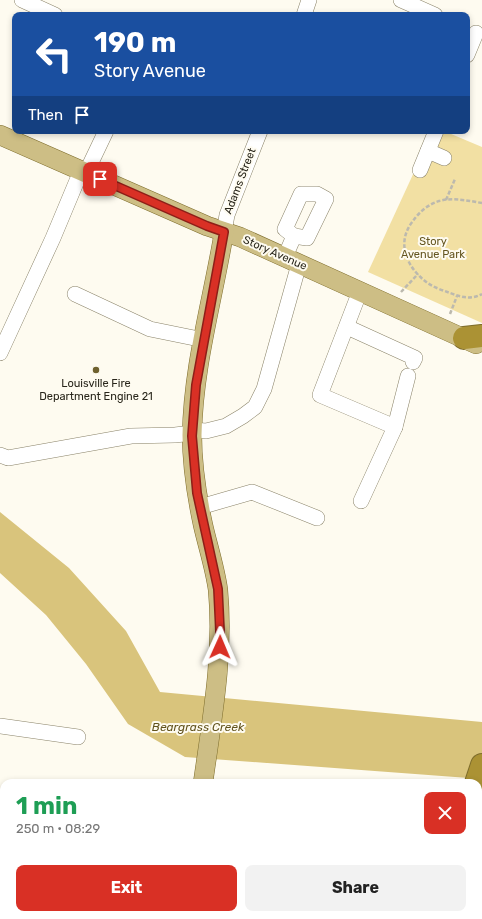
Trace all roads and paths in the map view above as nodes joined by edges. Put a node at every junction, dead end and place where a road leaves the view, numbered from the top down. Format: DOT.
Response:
graph roads {
  1 [pos="22,0"];
  2 [pos="309,0"];
  3 [pos="401,0"];
  4 [pos="48,12"];
  5 [pos="305,12"];
  6 [pos="429,12"];
  7 [pos="475,32"];
  8 [pos="470,46"];
  9 [pos="104,134"];
  10 [pos="259,134"];
  11 [pos="435,134"];
  12 [pos="0,135"];
  13 [pos="428,151"];
  14 [pos="444,158"];
  15 [pos="420,170"];
  16 [pos="84,172"];
  17 [pos="455,179"];
  18 [pos="446,200"];
  19 [pos="482,203"];
  20 [pos="224,232"];
  21 [pos="294,236"];
  22 [pos="292,261"];
  23 [pos="418,274"];
  24 [pos="360,291"];
  25 [pos="401,292"];
  26 [pos="76,294"];
  27 [pos="482,294"];
  28 [pos="457,296"];
  29 [pos="450,315"];
  30 [pos="347,327"];
  31 [pos="204,340"];
  32 [pos="476,340"];
  33 [pos="0,353"];
  34 [pos="395,428"];
  35 [pos="192,431"];
  36 [pos="0,455"];
  37 [pos="361,501"];
  38 [pos="200,507"];
  39 [pos="317,518"];
  40 [pos="0,726"];
  41 [pos="78,737"];
  42 [pos="482,765"];
  43 [pos="204,779"];
  44 [pos="477,779"];
  1 -- 4 [label="street"];
  2 -- 5 [label="street"];
  3 -- 6 [label="street"];
  7 -- 8 [label="street"];
  9 -- 16 [label="street"];
  10 -- 20 [label="street, Adams Street"];
  11 -- 13 [label="street"];
  12 -- 16 [label="main road, Story Avenue"];
  13 -- 14 [label="street"];
  13 -- 15 [label="street"];
  16 -- 20 [label="main road, Story Avenue"];
  16 -- 33 [label="street"];
  17 -- 18 [label="path"];
  18 -- 19 [label="path"];
  18 -- 23 [label="path"];
  20 -- 22 [label="main road, Story Avenue"];
  20 -- 31 [label="main road"];
  21 -- 22 [label="street"];
  22 -- 24 [label="main road, Story Avenue"];
  22 -- 35 [label="street"];
  23 -- 25 [label="path"];
  23 -- 28 [label="path"];
  24 -- 30 [label="street"];
  24 -- 32 [label="main road, Story Avenue"];
  26 -- 31 [label="street"];
  27 -- 28 [label="path"];
  28 -- 29 [label="path"];
  30 -- 34 [label="street"];
  30 -- 34 [label="street"];
  31 -- 35 [label="main road"];
  34 -- 37 [label="street"];
  35 -- 36 [label="street"];
  35 -- 38 [label="main road"];
  38 -- 39 [label="street"];
  38 -- 43 [label="main road"];
  40 -- 41 [label="street"];
  42 -- 44 [label="highway"];
}
